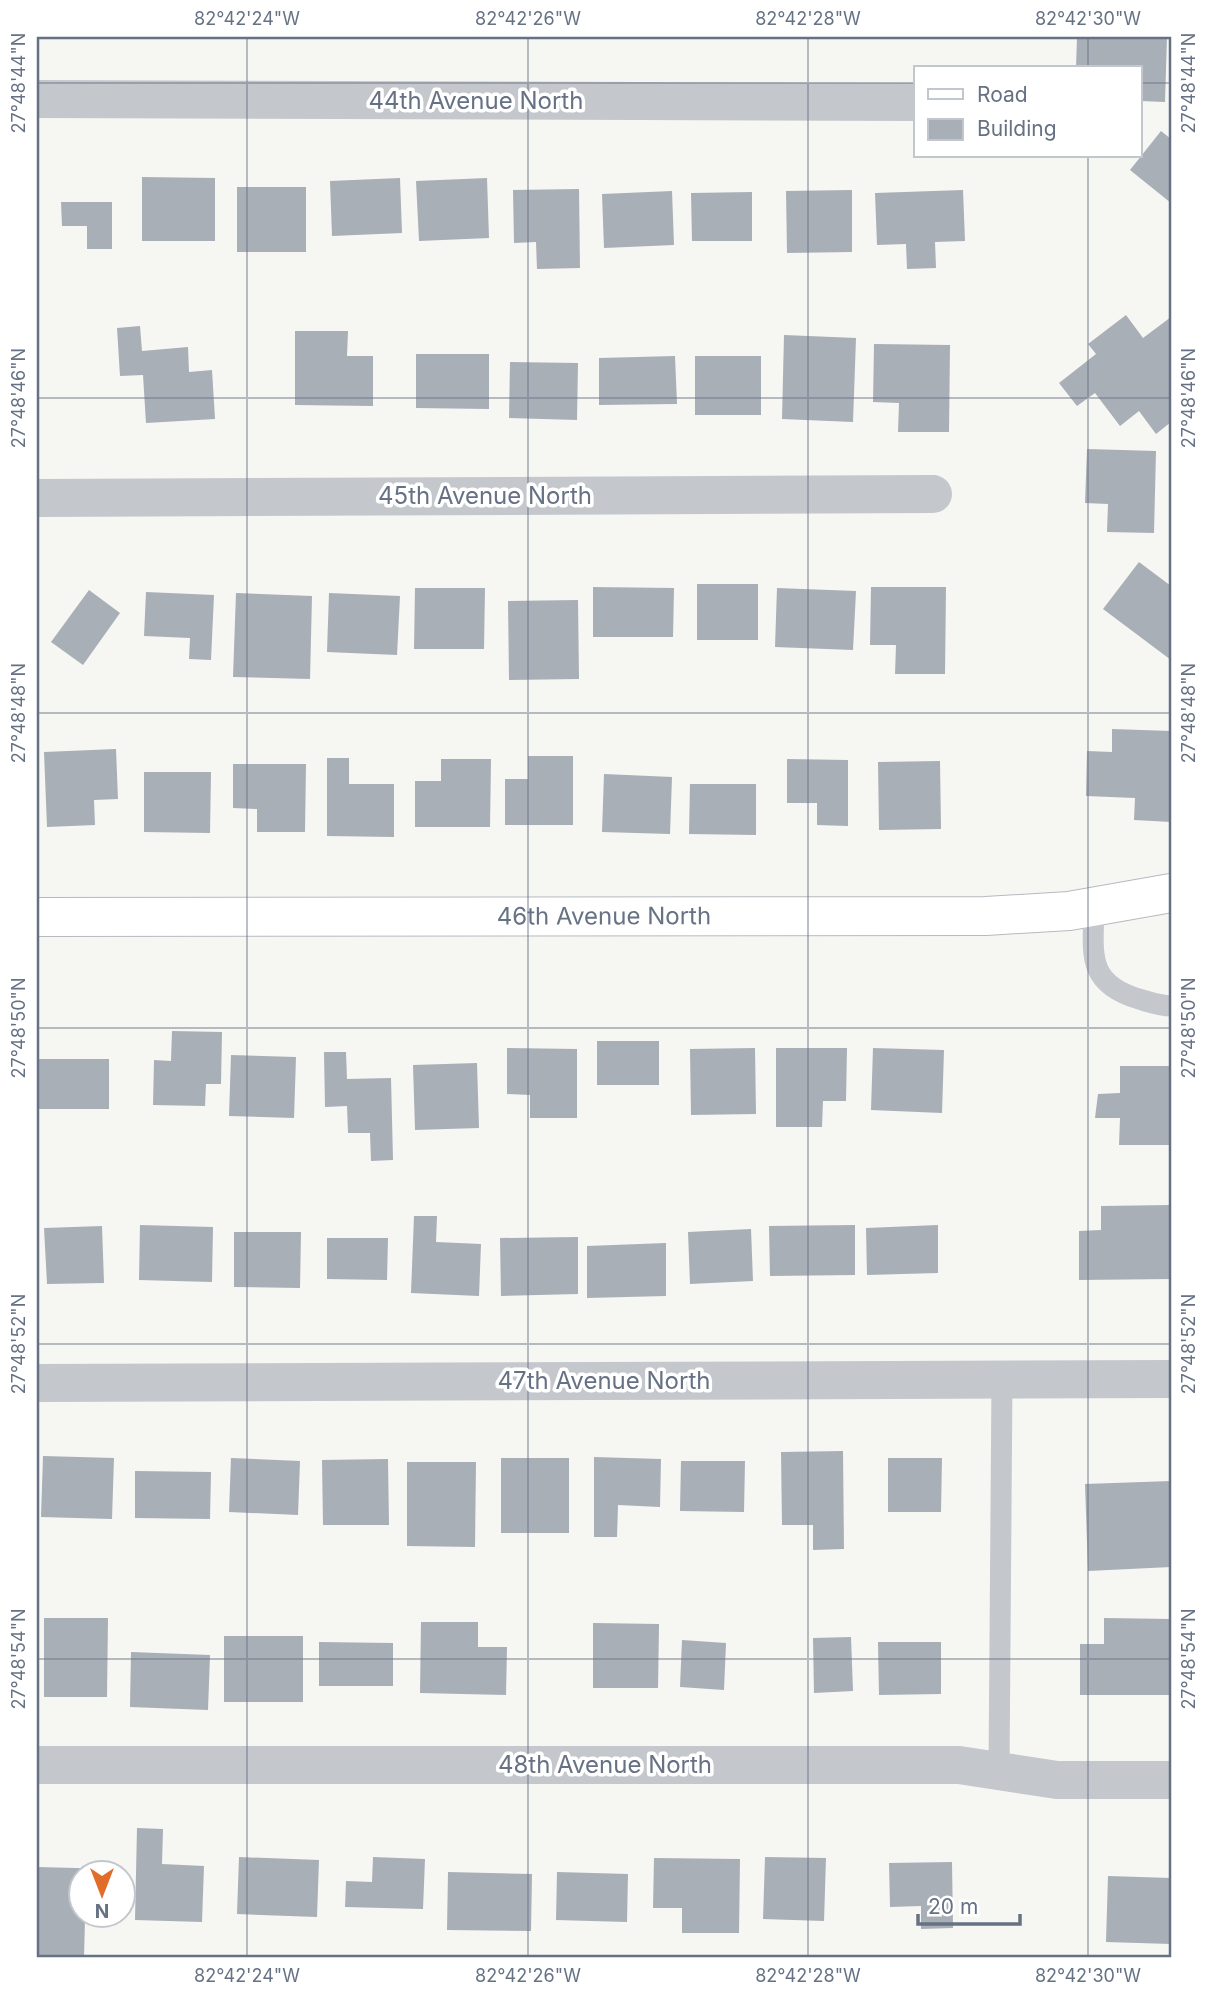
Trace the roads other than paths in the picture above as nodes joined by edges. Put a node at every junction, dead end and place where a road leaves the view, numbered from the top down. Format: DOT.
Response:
graph roads {
  1 [pos="37,99"];
  2 [pos="914,102"];
  3 [pos="933,494"];
  4 [pos="37,498"];
  5 [pos="1171,893"];
  6 [pos="1094,906"];
  7 [pos="37,918"];
  8 [pos="1171,1006"];
  9 [pos="1171,1379"];
  10 [pos="1002,1380"];
  11 [pos="37,1383"];
  12 [pos="37,1765"];
  13 [pos="999,1772"];
  14 [pos="1171,1780"];
  1 -- 2 [label="street, 44th Avenue North"];
  3 -- 4 [label="street, 45th Avenue North"];
  5 -- 6 [label="street, 46th Avenue North"];
  6 -- 7 [label="street, 46th Avenue North"];
  6 -- 8 [label="lane"];
  9 -- 10 [label="street, 47th Avenue North"];
  10 -- 11 [label="street, 47th Avenue North"];
  10 -- 13 [label="lane"];
  12 -- 13 [label="street, 48th Avenue North"];
  13 -- 14 [label="street, 48th Avenue North"];
}
